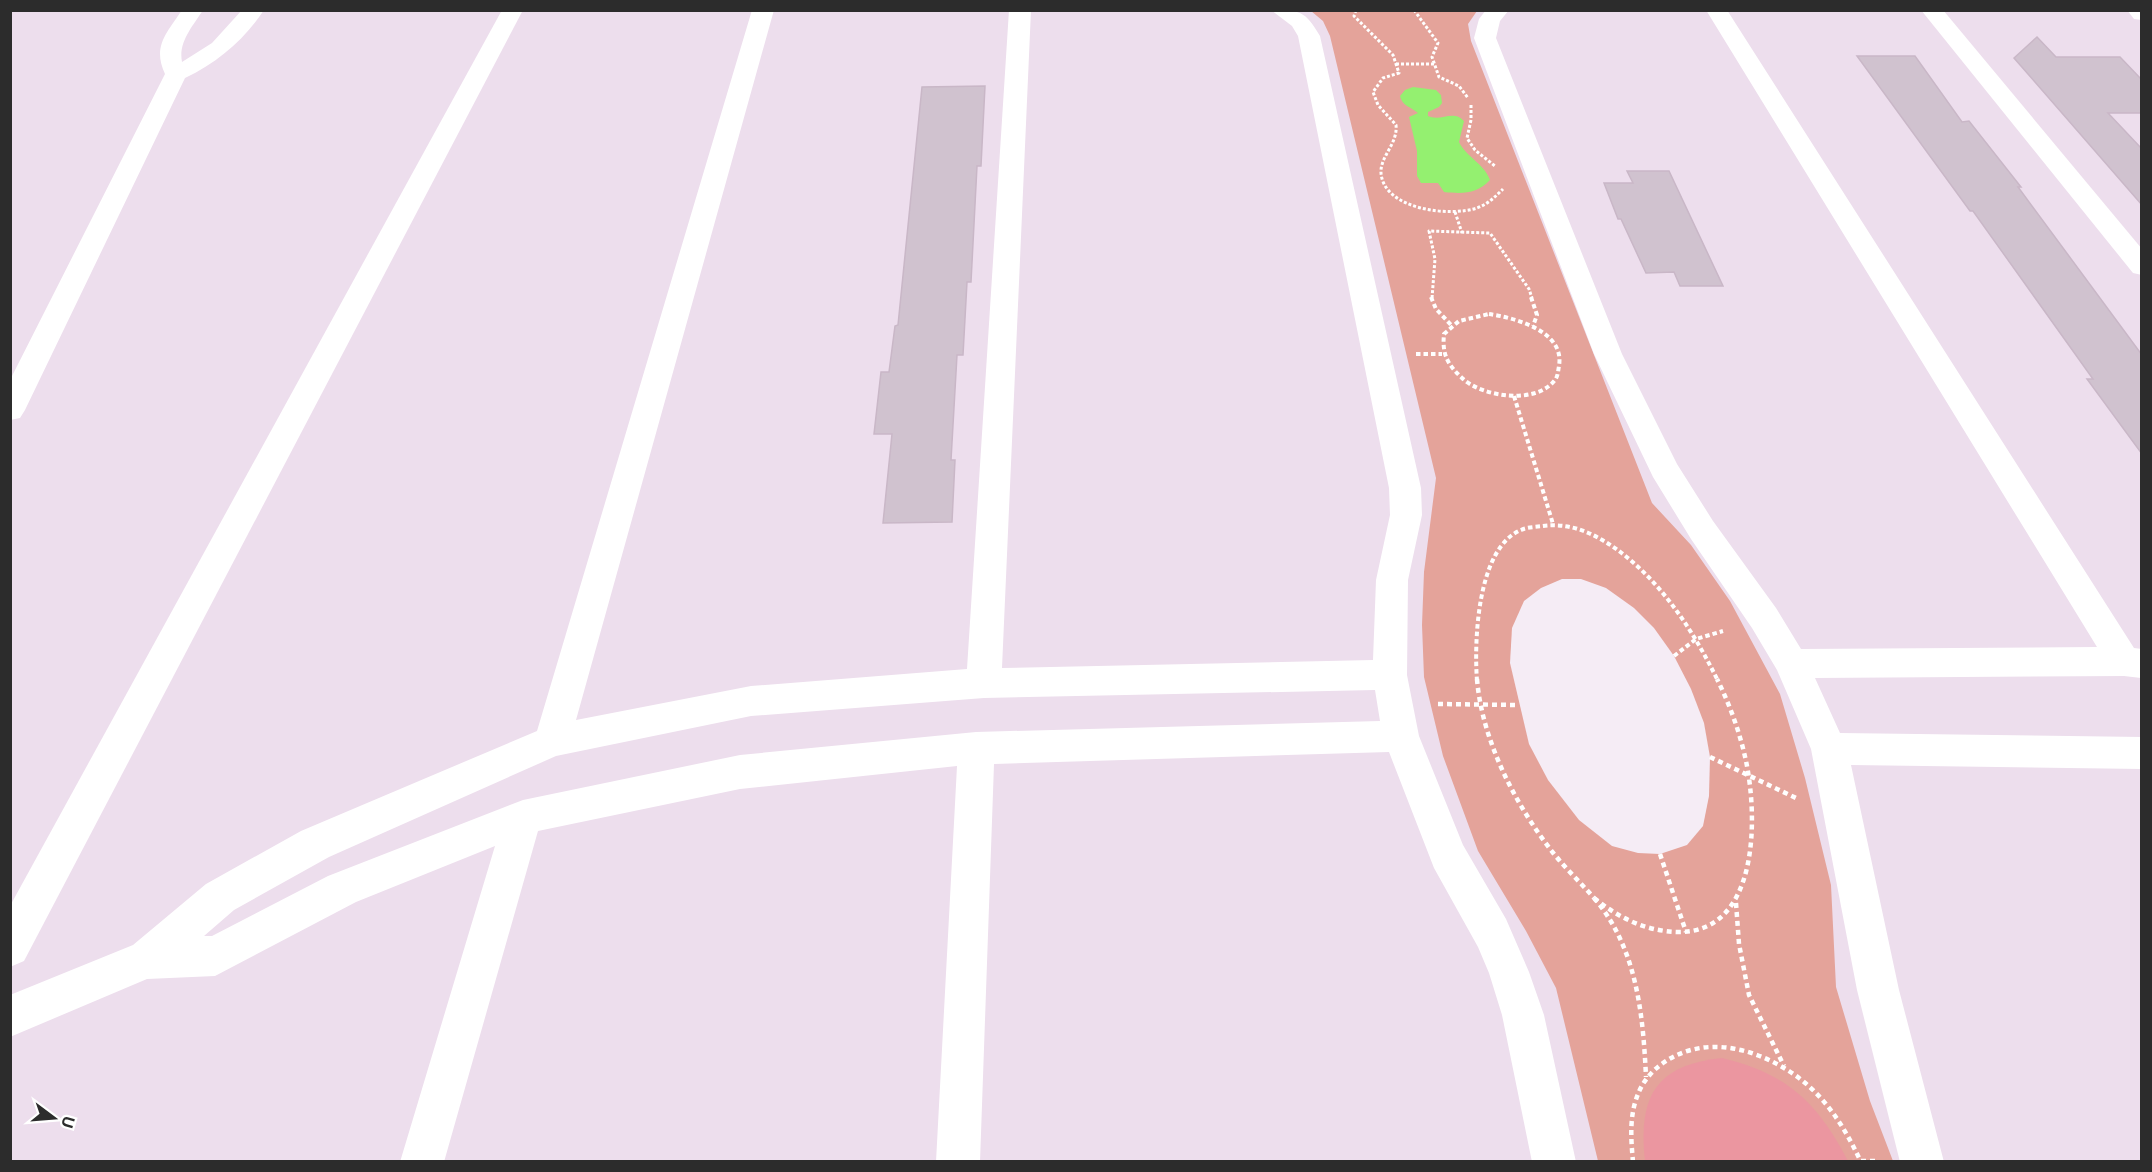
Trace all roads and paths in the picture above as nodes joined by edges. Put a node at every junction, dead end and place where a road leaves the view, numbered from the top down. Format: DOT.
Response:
graph roads {
  1 [pos="193,10"];
  2 [pos="254,10"];
  3 [pos="513,10"];
  4 [pos="763,10"];
  5 [pos="1020,10"];
  6 [pos="1281,10"];
  7 [pos="1356,10"];
  8 [pos="1414,10"];
  9 [pos="1499,10"];
  10 [pos="1716,10"];
  11 [pos="1931,10"];
  12 [pos="2138,10"];
  13 [pos="2142,14"];
  14 [pos="1396,64"];
  15 [pos="1435,64"];
  16 [pos="176,74"];
  17 [pos="1500,173"];
  18 [pos="1504,180"];
  19 [pos="1455,212"];
  20 [pos="1462,233"];
  21 [pos="2142,267"];
  22 [pos="1452,326"];
  23 [pos="1533,326"];
  24 [pos="1514,396"];
  25 [pos="10,410"];
  26 [pos="1553,524"];
  27 [pos="1764,618"];
  28 [pos="1696,639"];
  29 [pos="1674,656"];
  30 [pos="2133,662"];
  31 [pos="1791,664"];
  32 [pos="1390,675"];
  33 [pos="984,683"];
  34 [pos="1480,704"];
  35 [pos="1518,705"];
  36 [pos="1401,736"];
  37 [pos="552,741"];
  38 [pos="976,748"];
  39 [pos="1829,749"];
  40 [pos="2142,753"];
  41 [pos="1710,757"];
  42 [pos="1749,777"];
  43 [pos="523,817"];
  44 [pos="1845,821"];
  45 [pos="1660,854"];
  46 [pos="1593,897"];
  47 [pos="1736,902"];
  48 [pos="1686,932"];
  49 [pos="10,946"];
  50 [pos="147,959"];
  51 [pos="10,1016"];
  52 [pos="1784,1067"];
  53 [pos="1646,1077"];
  54 [pos="422,1161"];
  55 [pos="958,1161"];
  56 [pos="1554,1161"];
  57 [pos="1632,1161"];
  58 [pos="1861,1161"];
  59 [pos="1922,1161"];
  1 -- 16 [label="street"];
  2 -- 16 [label="street"];
  3 -- 49 [label="street"];
  4 -- 37 [label="street"];
  5 -- 33 [label="street"];
  6 -- 32 [label="street"];
  7 -- 14 [label="path"];
  8 -- 15 [label="path"];
  9 -- 27 [label="street"];
  10 -- 30 [label="street"];
  11 -- 21 [label="street"];
  12 -- 13 [label="street"];
  14 -- 15 [label="path"];
  14 -- 19 [label="path"];
  15 -- 17 [label="path"];
  16 -- 25 [label="street"];
  18 -- 19 [label="path"];
  19 -- 20 [label="path"];
  20 -- 22 [label="path"];
  20 -- 23 [label="path"];
  22 -- 23 [label="path"];
  22 -- 24 [label="path"];
  23 -- 24 [label="path"];
  24 -- 26 [label="path"];
  26 -- 28 [label="path"];
  26 -- 34 [label="path"];
  27 -- 28 [label="path"];
  27 -- 31 [label="street"];
  28 -- 29 [label="path"];
  28 -- 42 [label="path"];
  30 -- 31 [label="street"];
  31 -- 39 [label="street"];
  32 -- 33 [label="street"];
  32 -- 36 [label="street"];
  33 -- 37 [label="street"];
  34 -- 35 [label="path"];
  34 -- 46 [label="path"];
  36 -- 38 [label="street"];
  36 -- 56 [label="street"];
  37 -- 50 [label="street"];
  38 -- 43 [label="street"];
  38 -- 55 [label="street"];
  39 -- 40 [label="street"];
  39 -- 44 [label="street"];
  41 -- 42 [label="path"];
  42 -- 44 [label="path"];
  42 -- 47 [label="path"];
  43 -- 50 [label="street"];
  43 -- 54 [label="street"];
  44 -- 59 [label="street"];
  45 -- 48 [label="path"];
  46 -- 48 [label="path"];
  46 -- 53 [label="path"];
  47 -- 48 [label="path"];
  47 -- 52 [label="path"];
  50 -- 51 [label="street"];
  52 -- 53 [label="path"];
  52 -- 58 [label="path"];
  53 -- 57 [label="path"];
}
